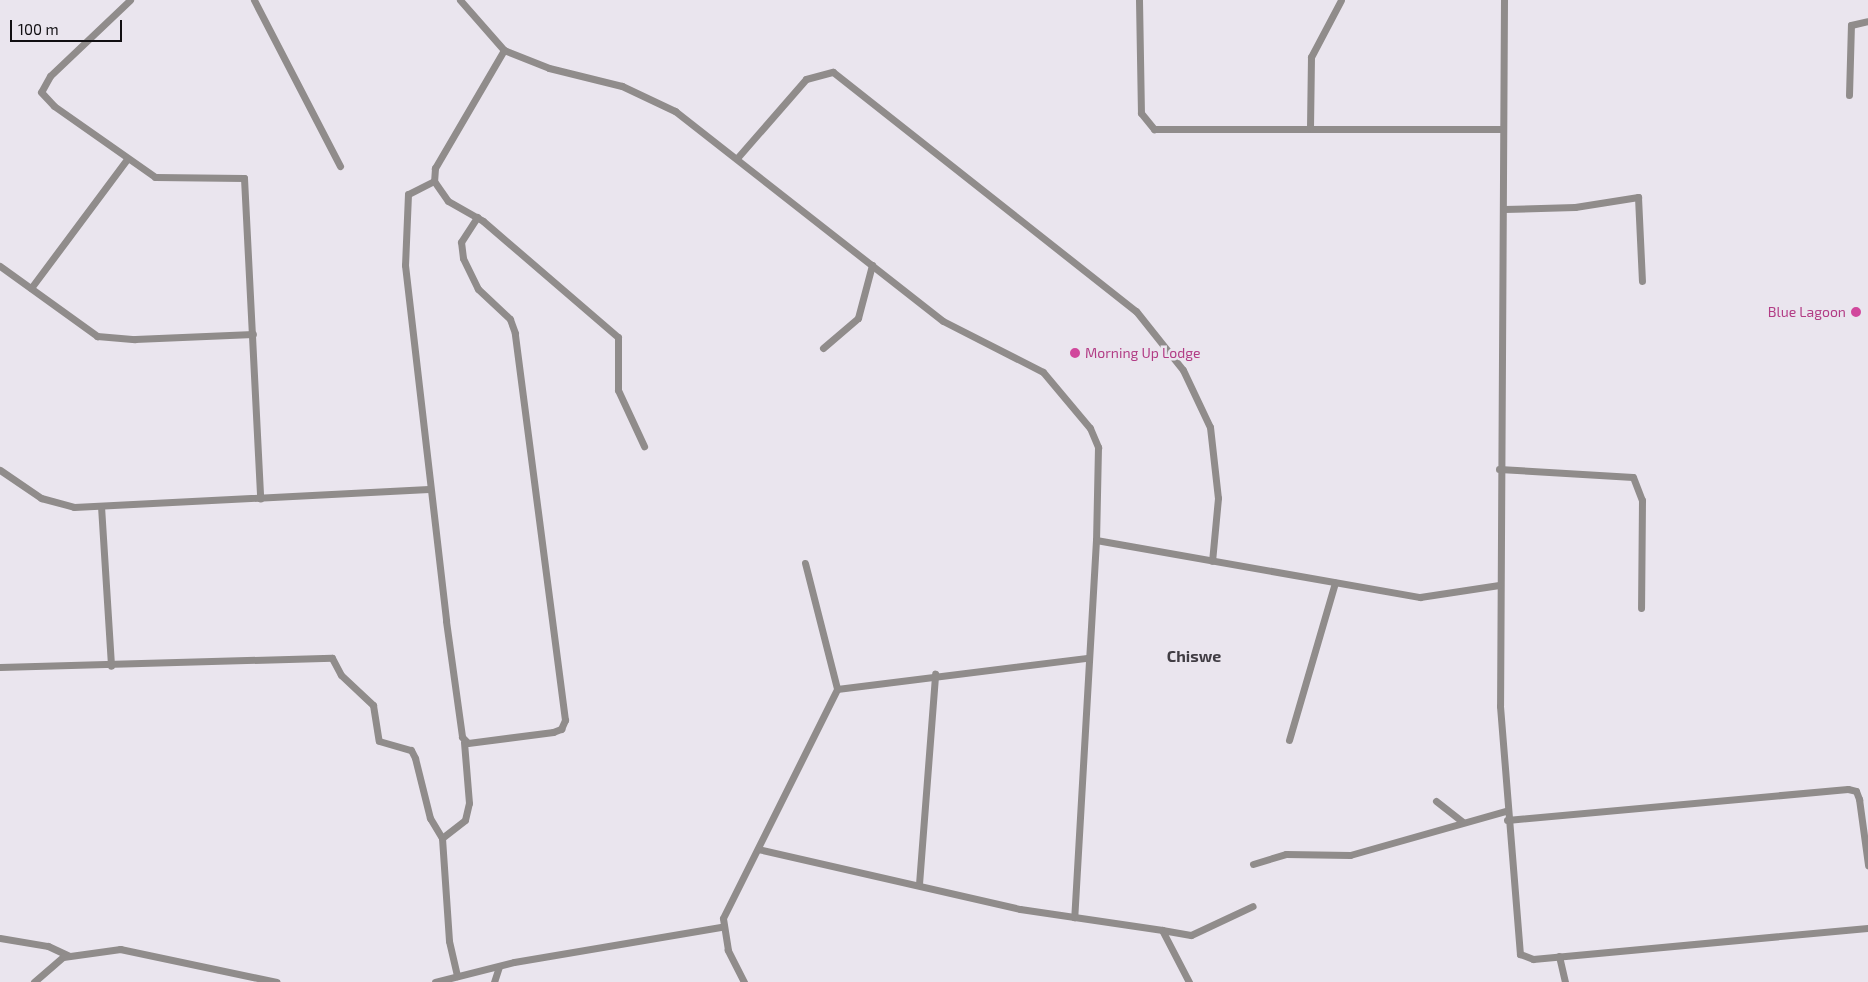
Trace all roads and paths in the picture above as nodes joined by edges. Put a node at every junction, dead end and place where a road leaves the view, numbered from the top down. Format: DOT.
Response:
graph roads {
  1 [pos="130,0"];
  2 [pos="254,0"];
  3 [pos="460,0"];
  4 [pos="1140,0"];
  5 [pos="1341,0"];
  6 [pos="1504,0"];
  7 [pos="1868,21"];
  8 [pos="504,50"];
  9 [pos="1849,95"];
  10 [pos="1310,128"];
  11 [pos="1502,129"];
  12 [pos="738,157"];
  13 [pos="127,159"];
  14 [pos="340,166"];
  15 [pos="434,181"];
  16 [pos="1504,209"];
  17 [pos="477,217"];
  18 [pos="872,265"];
  19 [pos="0,266"];
  20 [pos="1642,281"];
  21 [pos="30,288"];
  22 [pos="253,334"];
  23 [pos="823,348"];
  24 [pos="644,446"];
  25 [pos="1499,469"];
  26 [pos="0,470"];
  27 [pos="429,489"];
  28 [pos="260,499"];
  29 [pos="101,506"];
  30 [pos="1096,540"];
  31 [pos="1212,561"];
  32 [pos="805,563"];
  33 [pos="1335,584"];
  34 [pos="1499,585"];
  35 [pos="1641,608"];
  36 [pos="1087,658"];
  37 [pos="111,666"];
  38 [pos="0,667"];
  39 [pos="935,674"];
  40 [pos="837,689"];
  41 [pos="1289,740"];
  42 [pos="464,742"];
  43 [pos="1436,801"];
  44 [pos="1506,811"];
  45 [pos="1506,820"];
  46 [pos="1463,822"];
  47 [pos="442,838"];
  48 [pos="758,849"];
  49 [pos="1253,864"];
  50 [pos="1868,865"];
  51 [pos="919,884"];
  52 [pos="1252,906"];
  53 [pos="1074,917"];
  54 [pos="722,926"];
  55 [pos="1868,928"];
  56 [pos="1162,930"];
  57 [pos="0,938"];
  58 [pos="69,956"];
  59 [pos="1559,956"];
  60 [pos="499,967"];
  61 [pos="457,976"];
  62 [pos="34,982"];
  63 [pos="277,982"];
  64 [pos="435,982"];
  65 [pos="494,982"];
  66 [pos="744,982"];
  67 [pos="1188,982"];
  68 [pos="1566,982"];
  1 -- 13 [label="street"];
  2 -- 14 [label="street"];
  3 -- 8 [label="street"];
  4 -- 10 [label="street"];
  5 -- 10 [label="street"];
  6 -- 11 [label="street"];
  7 -- 9 [label="street"];
  8 -- 12 [label="street"];
  8 -- 15 [label="street"];
  10 -- 11 [label="street"];
  11 -- 16 [label="street"];
  12 -- 18 [label="street"];
  12 -- 31 [label="street"];
  13 -- 21 [label="street"];
  13 -- 22 [label="street"];
  15 -- 17 [label="street"];
  15 -- 27 [label="street"];
  16 -- 20 [label="street"];
  16 -- 25 [label="street"];
  17 -- 24 [label="street"];
  17 -- 42 [label="street"];
  18 -- 23 [label="street"];
  18 -- 30 [label="street"];
  19 -- 21 [label="street"];
  21 -- 22 [label="street"];
  22 -- 28 [label="street"];
  25 -- 34 [label="street"];
  25 -- 35 [label="street"];
  26 -- 29 [label="street"];
  27 -- 28 [label="street"];
  27 -- 42 [label="street"];
  28 -- 29 [label="street"];
  29 -- 37 [label="street"];
  30 -- 31 [label="street"];
  30 -- 36 [label="street"];
  31 -- 33 [label="street"];
  32 -- 40 [label="street"];
  33 -- 34 [label="street"];
  33 -- 41 [label="street"];
  34 -- 44 [label="street"];
  36 -- 39 [label="street"];
  36 -- 53 [label="street"];
  37 -- 38 [label="street"];
  37 -- 47 [label="street"];
  39 -- 40 [label="street"];
  39 -- 51 [label="street"];
  40 -- 48 [label="street"];
  42 -- 47 [label="street"];
  43 -- 46 [label="street"];
  44 -- 45 [label="street"];
  44 -- 46 [label="street"];
  45 -- 50 [label="street"];
  45 -- 59 [label="street"];
  46 -- 49 [label="street"];
  47 -- 61 [label="street"];
  48 -- 51 [label="street"];
  48 -- 54 [label="street"];
  51 -- 53 [label="street"];
  52 -- 56 [label="street"];
  53 -- 56 [label="street"];
  54 -- 60 [label="street"];
  54 -- 66 [label="street"];
  55 -- 59 [label="street"];
  56 -- 67 [label="street"];
  57 -- 58 [label="street"];
  58 -- 62 [label="street"];
  58 -- 63 [label="street"];
  59 -- 68 [label="street"];
  60 -- 61 [label="street"];
  60 -- 65 [label="street"];
  61 -- 64 [label="street"];
}
